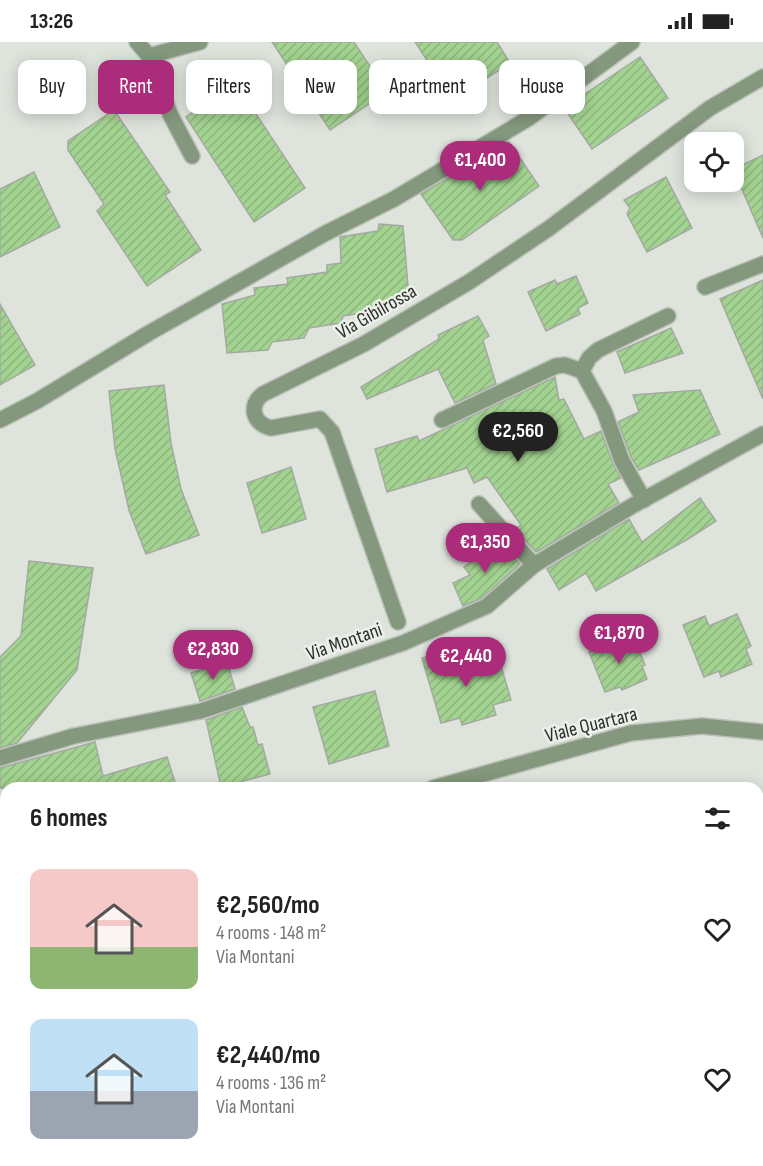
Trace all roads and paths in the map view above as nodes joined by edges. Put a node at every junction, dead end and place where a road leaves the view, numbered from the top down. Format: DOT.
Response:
graph roads {
  1 [pos="137,42"];
  2 [pos="200,42"];
  3 [pos="632,42"];
  4 [pos="149,56"];
  5 [pos="763,77"];
  6 [pos="192,156"];
  7 [pos="763,264"];
  8 [pos="705,288"];
  9 [pos="668,316"];
  10 [pos="582,371"];
  11 [pos="0,420"];
  12 [pos="442,420"];
  13 [pos="763,434"];
  14 [pos="644,500"];
  15 [pos="479,504"];
  16 [pos="534,565"];
  17 [pos="398,622"];
  18 [pos="763,732"];
  19 [pos="0,758"];
  20 [pos="455,782"];
  1 -- 4 [label="street"];
  2 -- 4 [label="street"];
  3 -- 11 [label="street"];
  4 -- 6 [label="street"];
  5 -- 17 [label="street, Via Gibilrossa"];
  7 -- 8 [label="street"];
  9 -- 10 [label="street"];
  10 -- 12 [label="street"];
  10 -- 14 [label="street"];
  13 -- 14 [label="street, Via Montani"];
  14 -- 16 [label="street, Via Montani"];
  15 -- 16 [label="street"];
  16 -- 19 [label="street, Via Montani"];
  18 -- 20 [label="street, Viale Quartara"];
}
